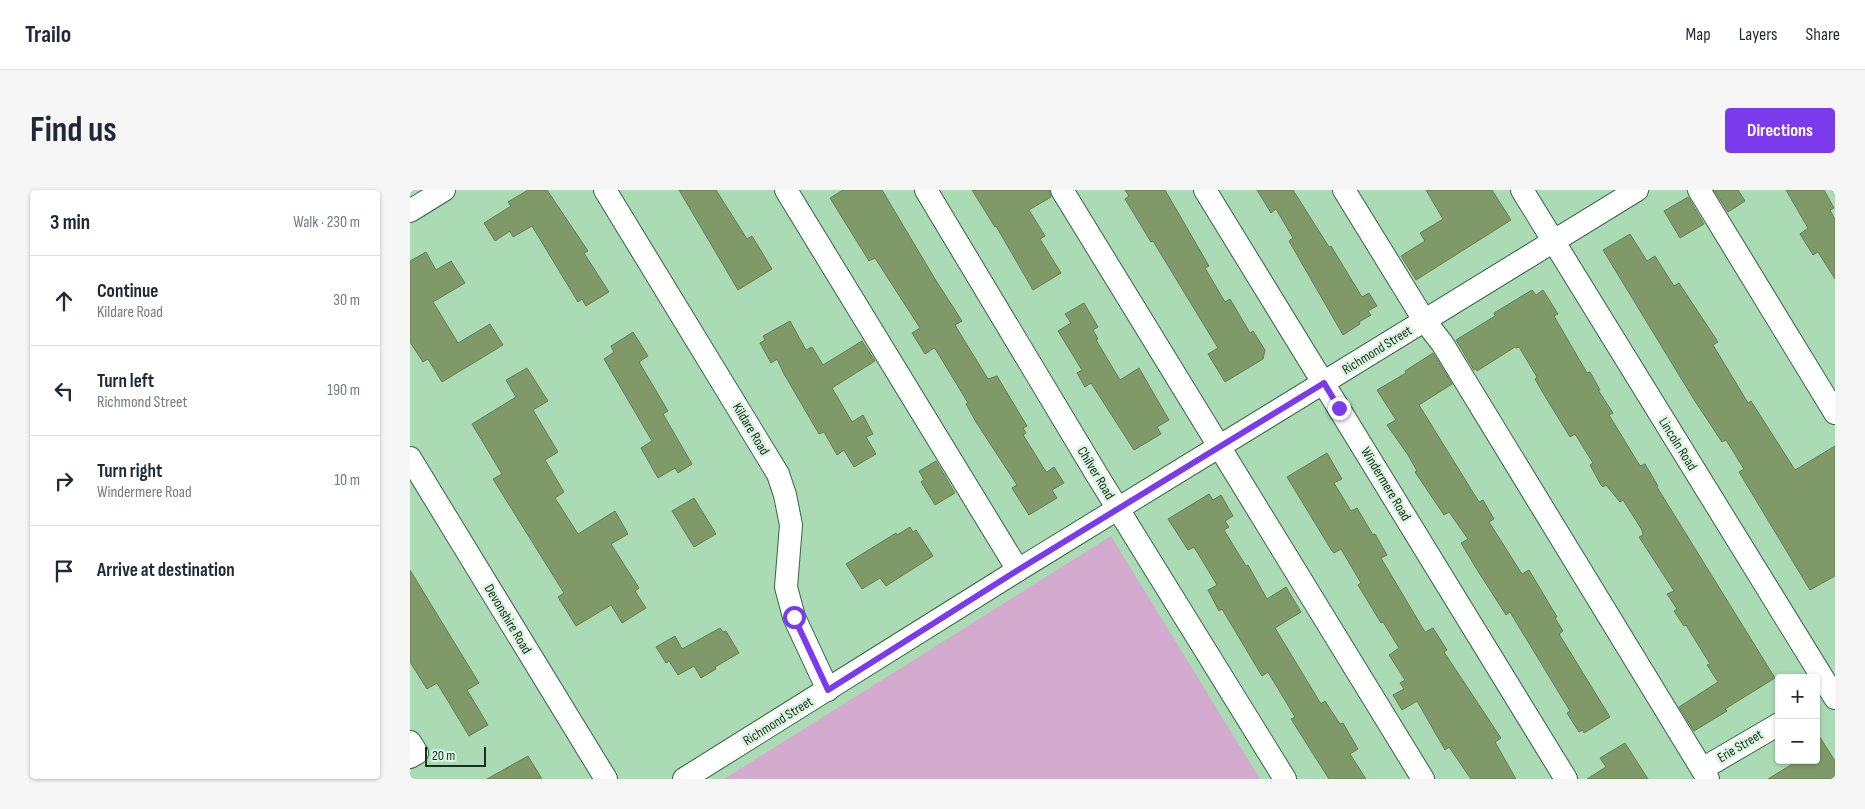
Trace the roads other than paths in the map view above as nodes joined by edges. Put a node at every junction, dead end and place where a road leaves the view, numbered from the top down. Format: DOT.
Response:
graph roads {
  1 [pos="444,190"];
  2 [pos="605,190"];
  3 [pos="786,190"];
  4 [pos="926,190"];
  5 [pos="1062,190"];
  6 [pos="1205,190"];
  7 [pos="1344,190"];
  8 [pos="1522,190"];
  9 [pos="1637,190"];
  10 [pos="1699,190"];
  11 [pos="410,211"];
  12 [pos="1554,240"];
  13 [pos="1424,320"];
  14 [pos="1324,383"];
  15 [pos="1835,413"];
  16 [pos="1220,447"];
  17 [pos="410,458"];
  18 [pos="1118,510"];
  19 [pos="1018,570"];
  20 [pos="828,690"];
  21 [pos="1829,695"];
  22 [pos="1775,727"];
  23 [pos="410,742"];
  24 [pos="410,757"];
  25 [pos="1705,774"];
  26 [pos="606,779"];
  27 [pos="684,779"];
  28 [pos="1284,779"];
  29 [pos="1423,779"];
  30 [pos="1566,779"];
  1 -- 11 [label="street"];
  2 -- 20 [label="street, Kildare Road"];
  3 -- 19 [label="street"];
  4 -- 18 [label="street, Chilver Road"];
  5 -- 16 [label="street"];
  6 -- 14 [label="street, Windermere Road"];
  7 -- 13 [label="street"];
  8 -- 12 [label="street, Lincoln Road"];
  9 -- 12 [label="street, Richmond Street"];
  10 -- 15 [label="street"];
  12 -- 13 [label="street, Richmond Street"];
  12 -- 21 [label="street, Lincoln Road"];
  13 -- 14 [label="street, Richmond Street"];
  13 -- 25 [label="street"];
  14 -- 16 [label="street, Richmond Street"];
  14 -- 30 [label="street, Windermere Road"];
  16 -- 18 [label="street, Richmond Street"];
  16 -- 29 [label="street"];
  17 -- 26 [label="street, Devonshire Road"];
  18 -- 19 [label="street, Richmond Street"];
  18 -- 28 [label="street, Chilver Road"];
  19 -- 20 [label="street, Richmond Street"];
  20 -- 27 [label="street, Richmond Street"];
  22 -- 25 [label="street, Erie Street"];
  23 -- 24 [label="street"];
}
